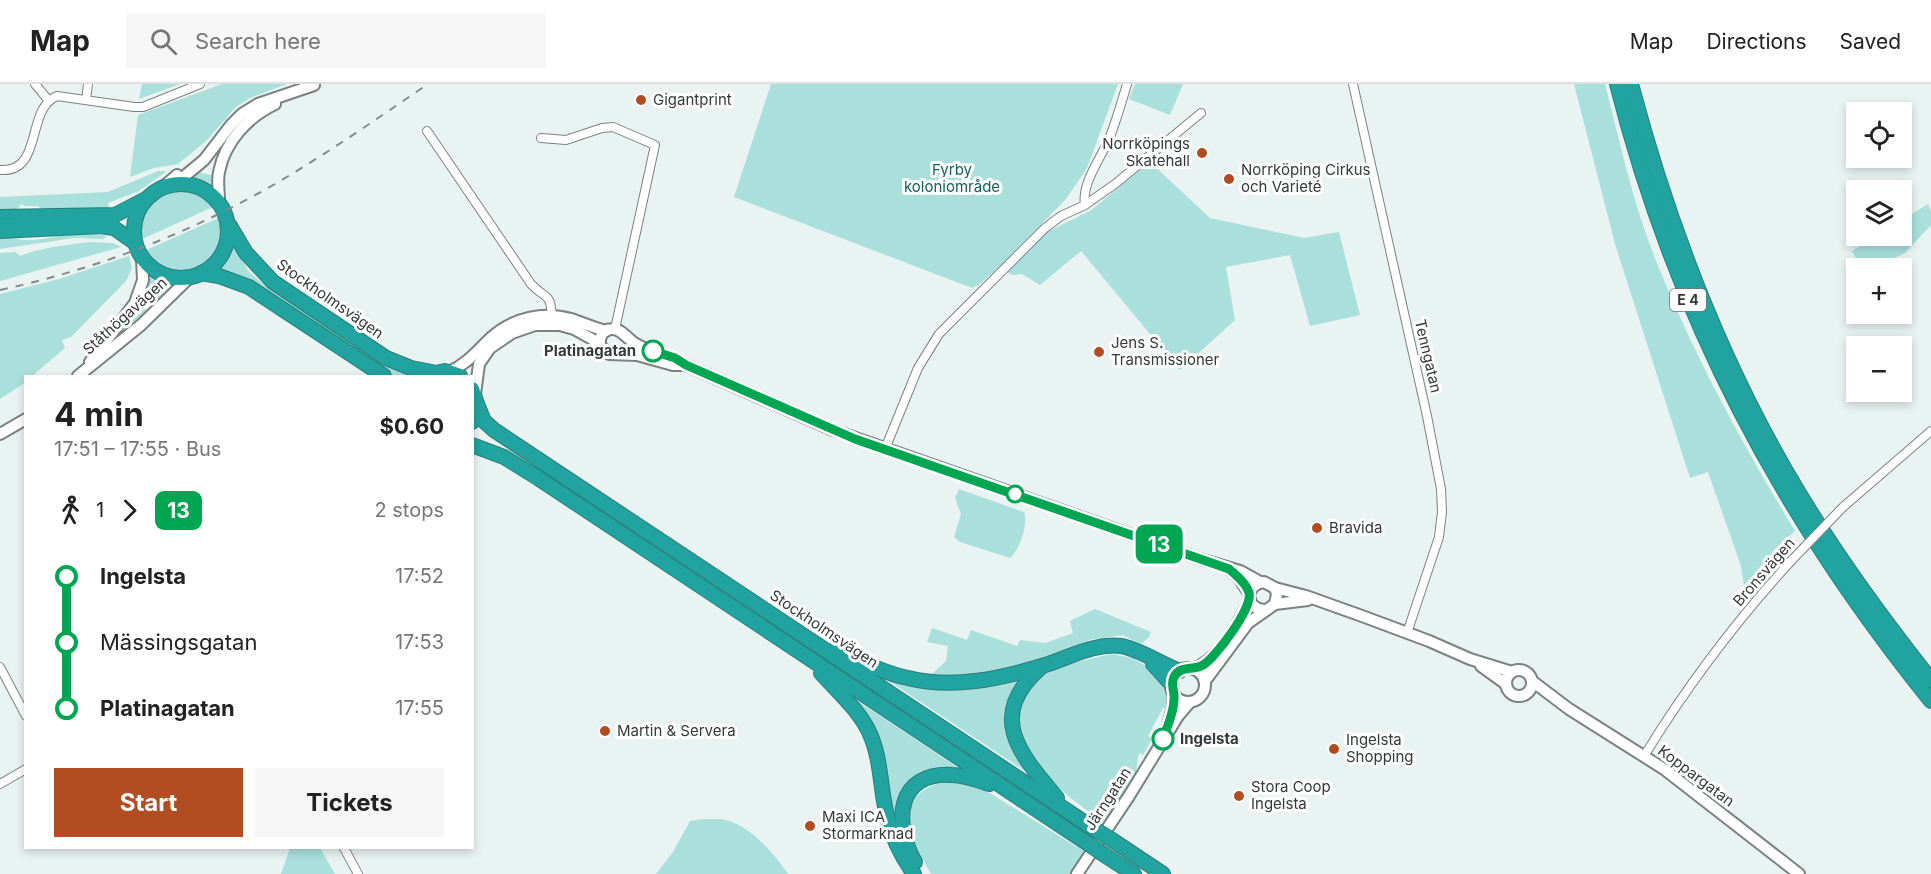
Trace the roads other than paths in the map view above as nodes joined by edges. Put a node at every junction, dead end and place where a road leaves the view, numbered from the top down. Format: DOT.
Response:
graph roads {
  1 [pos="35,84"];
  2 [pos="88,84"];
  3 [pos="200,84"];
  4 [pos="314,84"];
  5 [pos="1127,84"];
  6 [pos="1353,84"];
  7 [pos="1617,84"];
  8 [pos="1631,84"];
  9 [pos="49,100"];
  10 [pos="86,100"];
  11 [pos="1201,112"];
  12 [pos="427,131"];
  13 [pos="541,138"];
  14 [pos="0,170"];
  15 [pos="168,186"];
  16 [pos="148,198"];
  17 [pos="219,200"];
  18 [pos="1085,205"];
  19 [pos="0,218"];
  20 [pos="77,221"];
  21 [pos="230,226"];
  22 [pos="0,231"];
  23 [pos="134,242"];
  24 [pos="142,259"];
  25 [pos="195,276"];
  26 [pos="552,320"];
  27 [pos="610,330"];
  28 [pos="624,336"];
  29 [pos="600,346"];
  30 [pos="618,354"];
  31 [pos="686,365"];
  32 [pos="428,374"];
  33 [pos="455,374"];
  34 [pos="80,375"];
  35 [pos="80,375"];
  36 [pos="382,375"];
  37 [pos="475,396"];
  38 [pos="24,420"];
  39 [pos="1931,431"];
  40 [pos="0,434"];
  41 [pos="474,446"];
  42 [pos="885,449"];
  43 [pos="1229,569"];
  44 [pos="1260,582"];
  45 [pos="1275,588"];
  46 [pos="1250,597"];
  47 [pos="1314,599"];
  48 [pos="1275,604"];
  49 [pos="1264,610"];
  50 [pos="793,629"];
  51 [pos="1407,633"];
  52 [pos="805,656"];
  53 [pos="1145,656"];
  54 [pos="1470,659"];
  55 [pos="1043,666"];
  56 [pos="0,667"];
  57 [pos="1186,670"];
  58 [pos="1512,672"];
  59 [pos="1931,680"];
  60 [pos="1204,681"];
  61 [pos="1532,681"];
  62 [pos="1506,684"];
  63 [pos="1173,689"];
  64 [pos="1525,694"];
  65 [pos="1931,701"];
  66 [pos="1190,702"];
  67 [pos="1569,710"];
  68 [pos="24,712"];
  69 [pos="1163,739"];
  70 [pos="1644,756"];
  71 [pos="24,770"];
  72 [pos="0,783"];
  73 [pos="1006,790"];
  74 [pos="1068,811"];
  75 [pos="345,849"];
  76 [pos="358,874"];
  77 [pos="914,874"];
  78 [pos="923,874"];
  79 [pos="1077,874"];
  80 [pos="1134,874"];
  81 [pos="1163,874"];
  82 [pos="1799,874"];
  1 -- 9 [label="street"];
  2 -- 10 [label="street"];
  3 -- 10 [label="street"];
  4 -- 15 [label="street"];
  4 -- 17 [label="street"];
  5 -- 18 [label="street"];
  6 -- 51 [label="street, Tenngatan"];
  7 -- 65 [label="highway, E 4"];
  8 -- 59 [label="highway, E 4"];
  9 -- 10 [label="street"];
  9 -- 14 [label="street"];
  11 -- 18 [label="street"];
  12 -- 26 [label="street"];
  13 -- 27 [label="street"];
  15 -- 16 [label="highway"];
  15 -- 17 [label="highway"];
  16 -- 20 [label="highway"];
  16 -- 23 [label="highway"];
  17 -- 21 [label="highway"];
  18 -- 42 [label="street"];
  19 -- 20 [label="highway"];
  20 -- 22 [label="highway"];
  20 -- 23 [label="highway"];
  21 -- 25 [label="highway"];
  21 -- 32 [label="highway, Stockholmsvägen"];
  23 -- 24 [label="highway"];
  24 -- 25 [label="highway"];
  24 -- 35 [label="street, Ståthögavägen"];
  25 -- 34 [label="street, Ståthögavägen"];
  25 -- 36 [label="highway"];
  26 -- 27 [label="street"];
  26 -- 29 [label="street"];
  26 -- 33 [label="street"];
  26 -- 37 [label="street"];
  27 -- 28 [label="street"];
  27 -- 29 [label="street"];
  28 -- 30 [label="street"];
  28 -- 31 [label="street"];
  29 -- 30 [label="street"];
  30 -- 31 [label="street"];
  31 -- 42 [label="street"];
  32 -- 33 [label="highway, Stockholmsvägen"];
  37 -- 50 [label="highway, Stockholmsvägen"];
  38 -- 40 [label="street"];
  39 -- 70 [label="street, Bronsvägen, bridge"];
  41 -- 52 [label="highway"];
  42 -- 43 [label="street"];
  43 -- 44 [label="street"];
  43 -- 46 [label="street"];
  44 -- 45 [label="street"];
  44 -- 46 [label="street"];
  45 -- 47 [label="street"];
  45 -- 48 [label="street"];
  46 -- 49 [label="street"];
  46 -- 57 [label="street"];
  47 -- 48 [label="street"];
  47 -- 51 [label="street"];
  48 -- 49 [label="street"];
  49 -- 60 [label="street"];
  50 -- 55 [label="highway"];
  50 -- 74 [label="highway, Stockholmsvägen"];
  51 -- 54 [label="street"];
  52 -- 73 [label="highway"];
  52 -- 77 [label="highway"];
  53 -- 55 [label="highway"];
  53 -- 57 [label="highway"];
  53 -- 63 [label="highway"];
  54 -- 58 [label="street"];
  54 -- 62 [label="street"];
  55 -- 74 [label="highway"];
  56 -- 68 [label="street"];
  57 -- 60 [label="street"];
  57 -- 63 [label="street"];
  58 -- 61 [label="street"];
  58 -- 62 [label="street"];
  60 -- 66 [label="street"];
  61 -- 64 [label="street"];
  61 -- 67 [label="street, Koppargatan"];
  62 -- 64 [label="street"];
  63 -- 66 [label="street"];
  63 -- 69 [label="street, Järngatan"];
  64 -- 67 [label="street, Koppargatan"];
  66 -- 69 [label="street, Järngatan"];
  67 -- 70 [label="street, Koppargatan"];
  69 -- 79 [label="street, Järngatan"];
  70 -- 82 [label="street, Koppargatan"];
  71 -- 72 [label="street"];
  73 -- 78 [label="highway"];
  73 -- 80 [label="highway, bridge"];
  74 -- 81 [label="highway, Stockholmsvägen, bridge"];
  75 -- 76 [label="street"];
}
